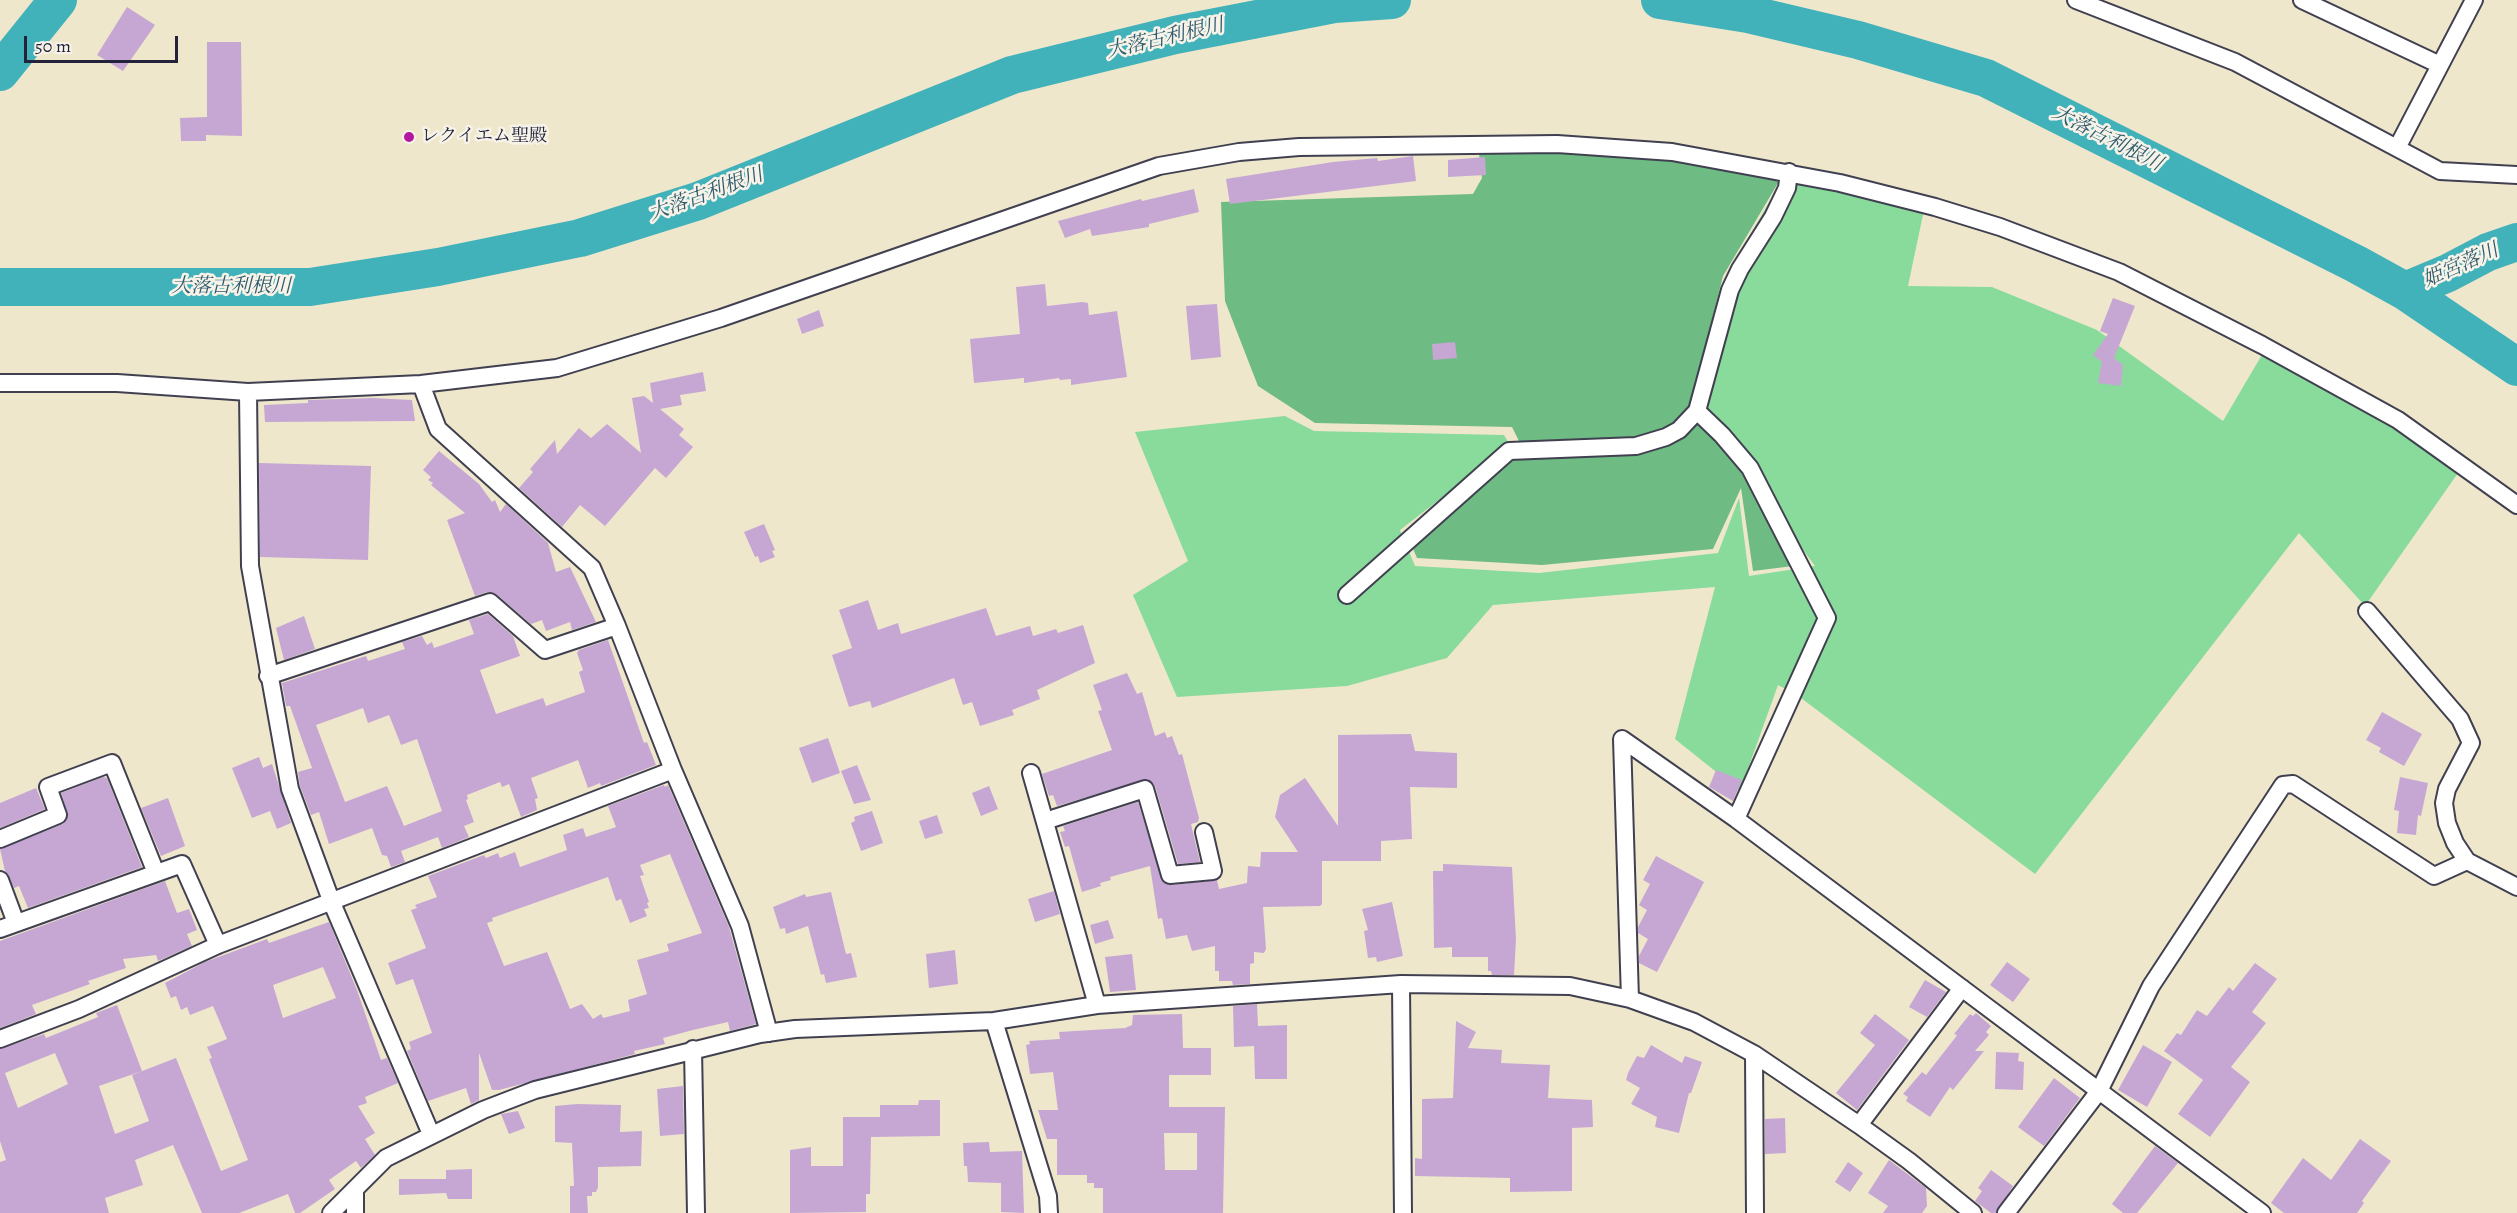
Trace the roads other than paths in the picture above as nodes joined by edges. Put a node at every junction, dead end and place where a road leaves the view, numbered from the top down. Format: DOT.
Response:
graph roads {
  1 [pos="2076,0"];
  2 [pos="2302,0"];
  3 [pos="2474,0"];
  4 [pos="2440,65"];
  5 [pos="2397,148"];
  6 [pos="1789,172"];
  7 [pos="2517,175"];
  8 [pos="0,382"];
  9 [pos="421,384"];
  10 [pos="248,392"];
  11 [pos="1697,411"];
  12 [pos="2517,505"];
  13 [pos="1347,596"];
  14 [pos="2367,612"];
  15 [pos="617,626"];
  16 [pos="268,676"];
  17 [pos="673,770"];
  18 [pos="1031,773"];
  19 [pos="1736,819"];
  20 [pos="1045,821"];
  21 [pos="1204,832"];
  22 [pos="0,839"];
  23 [pos="2467,861"];
  24 [pos="156,873"];
  25 [pos="0,880"];
  26 [pos="2517,887"];
  27 [pos="332,903"];
  28 [pos="8,926"];
  29 [pos="218,945"];
  30 [pos="1401,984"];
  31 [pos="1962,988"];
  32 [pos="1630,999"];
  33 [pos="1097,1005"];
  34 [pos="994,1021"];
  35 [pos="768,1033"];
  36 [pos="0,1039"];
  37 [pos="693,1049"];
  38 [pos="1754,1054"];
  39 [pos="2099,1091"];
  40 [pos="1859,1125"];
  41 [pos="431,1134"];
  42 [pos="355,1190"];
  43 [pos="331,1213"];
  44 [pos="355,1213"];
  45 [pos="696,1213"];
  46 [pos="1049,1213"];
  47 [pos="1403,1213"];
  48 [pos="1755,1213"];
  49 [pos="1973,1213"];
  50 [pos="2006,1213"];
  51 [pos="2262,1213"];
  1 -- 5 [label="street"];
  2 -- 4 [label="street"];
  3 -- 4 [label="street"];
  4 -- 5 [label="street"];
  5 -- 7 [label="street"];
  6 -- 9 [label="street"];
  6 -- 11 [label="street"];
  6 -- 12 [label="street"];
  8 -- 10 [label="street"];
  9 -- 10 [label="street"];
  9 -- 15 [label="street"];
  10 -- 16 [label="street"];
  11 -- 13 [label="street"];
  11 -- 19 [label="street"];
  14 -- 23 [label="street"];
  15 -- 16 [label="street"];
  15 -- 17 [label="street"];
  16 -- 27 [label="street"];
  17 -- 27 [label="street"];
  17 -- 35 [label="street"];
  18 -- 20 [label="street"];
  19 -- 31 [label="street"];
  19 -- 32 [label="street"];
  20 -- 21 [label="street"];
  20 -- 33 [label="street"];
  22 -- 24 [label="street"];
  23 -- 26 [label="street"];
  23 -- 39 [label="street"];
  24 -- 28 [label="street"];
  24 -- 29 [label="street"];
  25 -- 28 [label="street"];
  27 -- 29 [label="street"];
  27 -- 41 [label="street"];
  29 -- 36 [label="street"];
  30 -- 32 [label="street"];
  30 -- 33 [label="street"];
  30 -- 47 [label="street"];
  31 -- 39 [label="street"];
  31 -- 40 [label="street"];
  32 -- 38 [label="street"];
  33 -- 34 [label="street"];
  34 -- 35 [label="street"];
  34 -- 46 [label="street"];
  35 -- 37 [label="street"];
  37 -- 41 [label="street"];
  37 -- 45 [label="street"];
  38 -- 40 [label="street"];
  38 -- 48 [label="street"];
  39 -- 50 [label="street"];
  39 -- 51 [label="street"];
  40 -- 49 [label="street"];
  41 -- 42 [label="street"];
  42 -- 43 [label="street"];
  42 -- 44 [label="street"];
}
